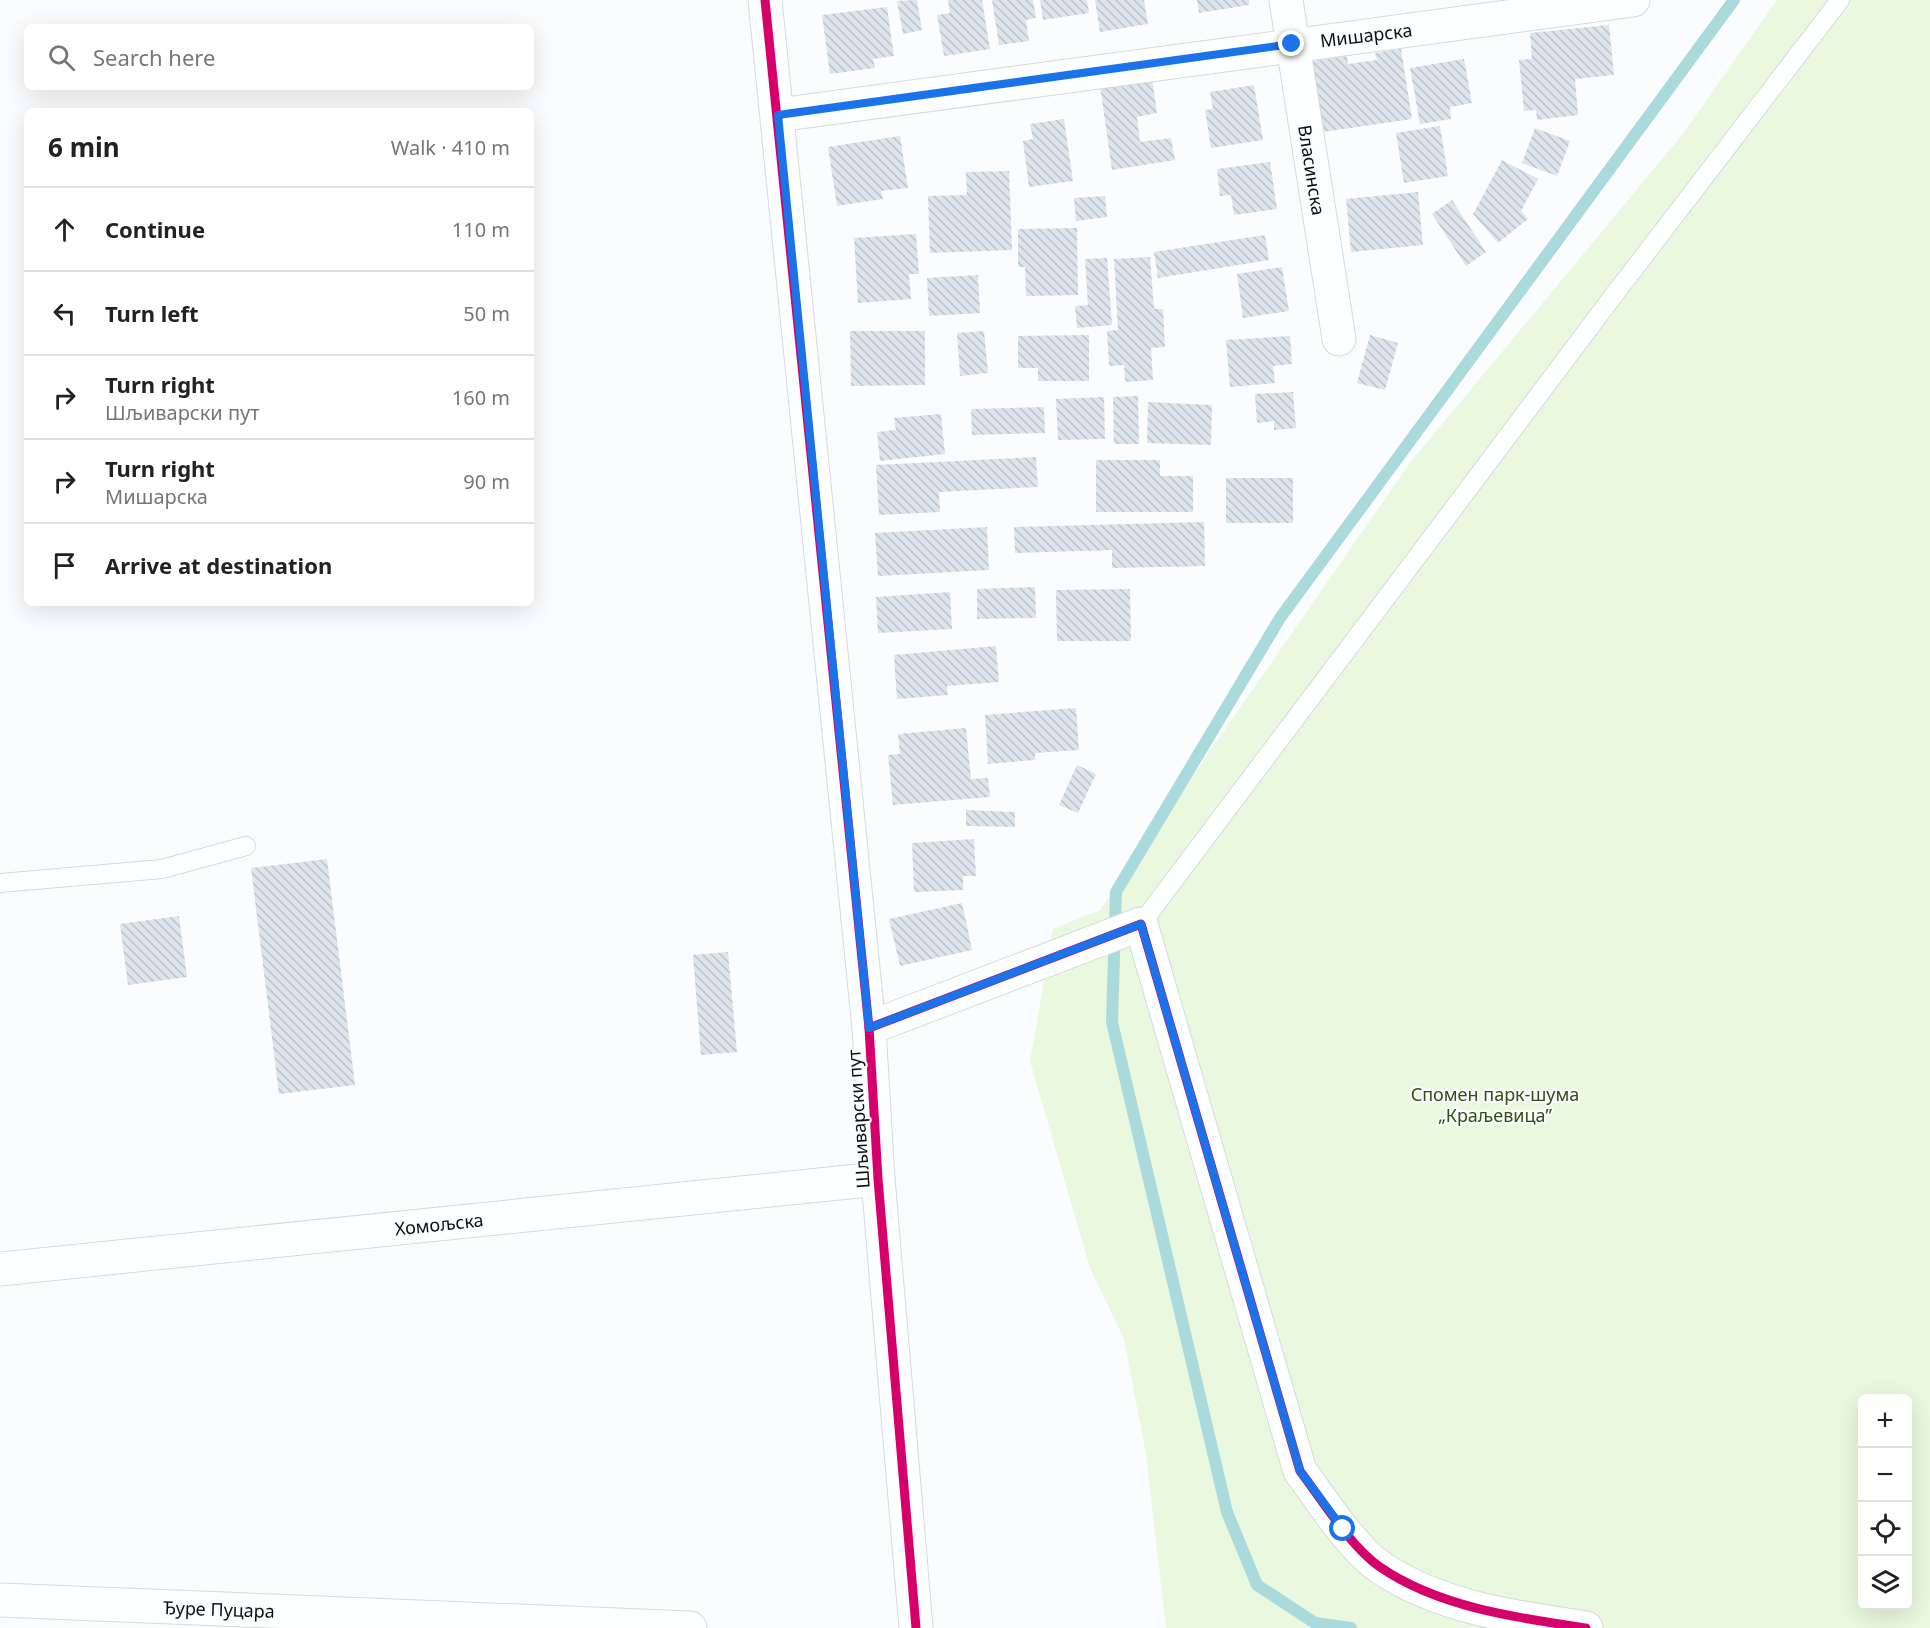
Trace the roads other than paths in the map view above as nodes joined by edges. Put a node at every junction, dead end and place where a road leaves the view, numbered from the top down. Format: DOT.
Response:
graph roads {
  1 [pos="765,0"];
  2 [pos="1286,0"];
  3 [pos="1633,0"];
  4 [pos="1840,0"];
  5 [pos="1292,44"];
  6 [pos="778,115"];
  7 [pos="1339,339"];
  8 [pos="246,846"];
  9 [pos="0,883"];
  10 [pos="1141,924"];
  11 [pos="869,1028"];
  12 [pos="878,1179"];
  13 [pos="0,1269"];
  14 [pos="0,1600"];
  15 [pos="690,1628"];
  16 [pos="916,1628"];
  17 [pos="1586,1628"];
  1 -- 6 [label="street, Шљиварски пут"];
  2 -- 5 [label="street, Власинска"];
  3 -- 5 [label="street, Мишарска"];
  4 -- 10 [label="lane"];
  5 -- 6 [label="street, Мишарска"];
  5 -- 7 [label="street, Власинска"];
  6 -- 11 [label="street, Шљиварски пут"];
  8 -- 9 [label="lane"];
  10 -- 11 [label="street"];
  10 -- 17 [label="street"];
  11 -- 12 [label="street, Шљиварски пут"];
  12 -- 13 [label="street, Хомољска"];
  12 -- 16 [label="street, Шљиварски пут"];
  14 -- 15 [label="street, Ђуре Пуцара"];
}
